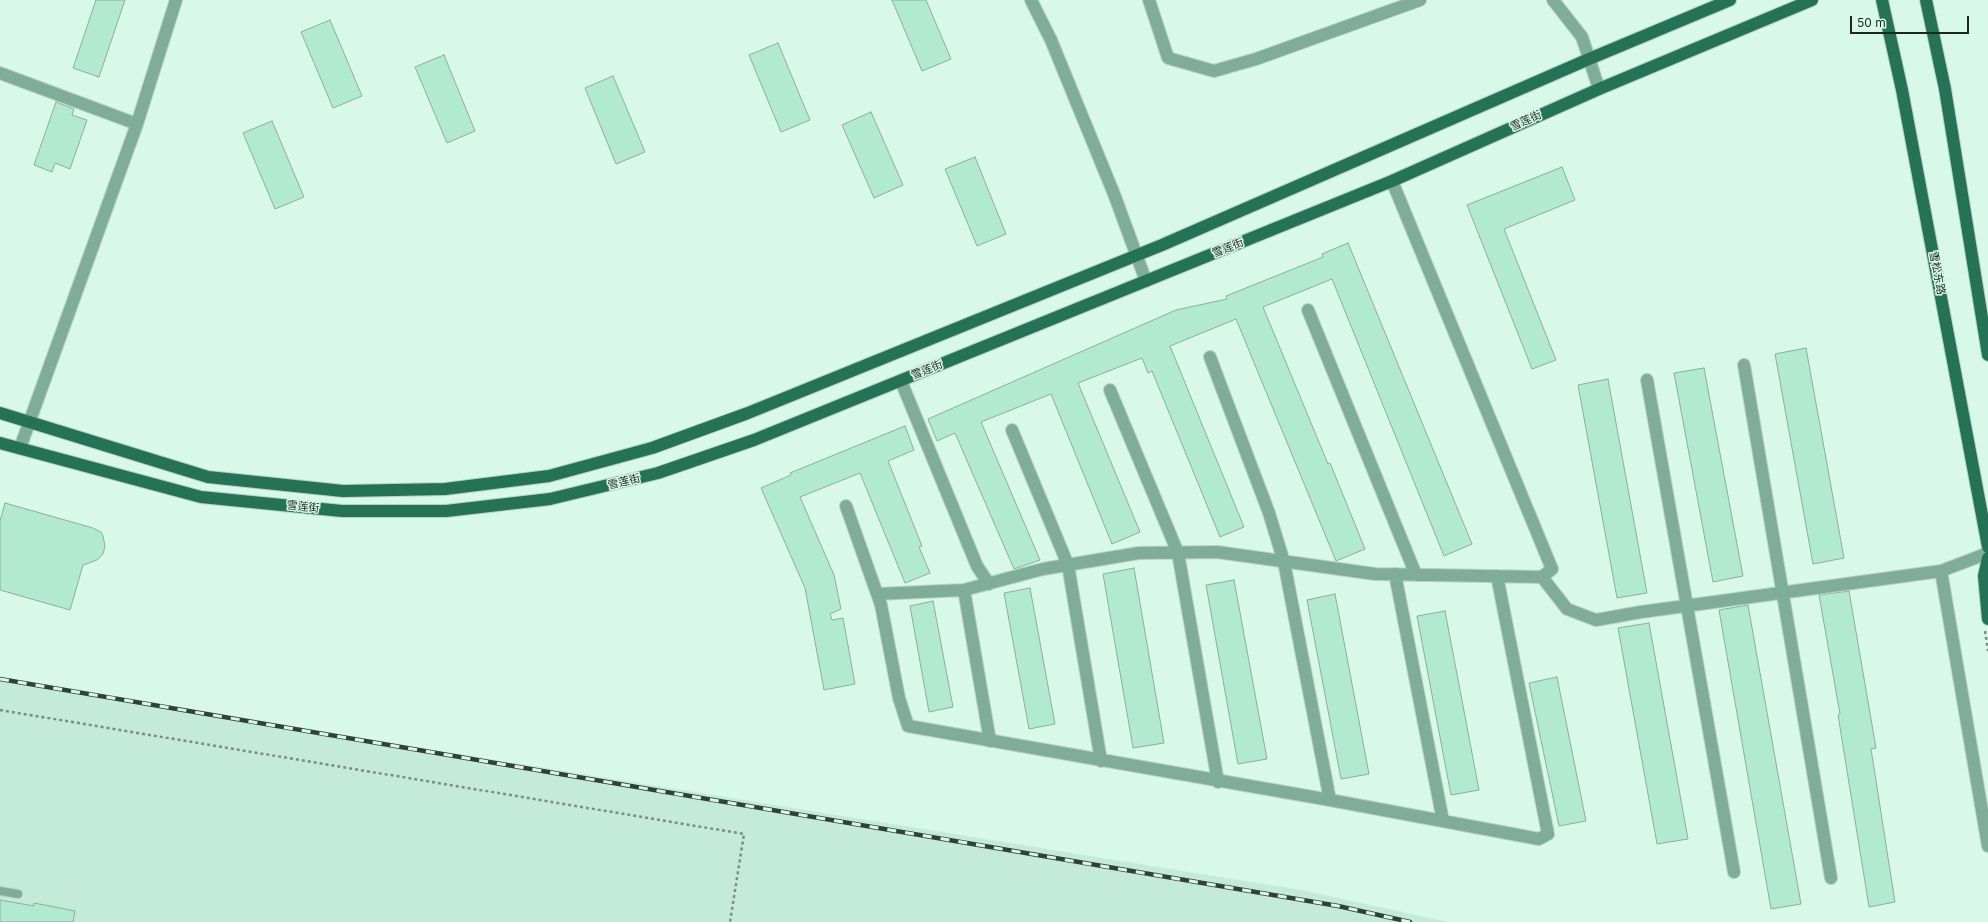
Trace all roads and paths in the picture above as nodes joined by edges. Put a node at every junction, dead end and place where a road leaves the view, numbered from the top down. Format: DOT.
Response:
graph roads {
  1 [pos="176,0"];
  2 [pos="1031,0"];
  3 [pos="1149,0"];
  4 [pos="1420,0"];
  5 [pos="1553,0"];
  6 [pos="1730,0"];
  7 [pos="1812,0"];
  8 [pos="1882,0"];
  9 [pos="1926,0"];
  10 [pos="1589,59"];
  11 [pos="0,73"];
  12 [pos="1599,89"];
  13 [pos="137,124"];
  14 [pos="1392,181"];
  15 [pos="1136,255"];
  16 [pos="1146,281"];
  17 [pos="1308,310"];
  18 [pos="1988,355"];
  19 [pos="1210,357"];
  20 [pos="1744,365"];
  21 [pos="1647,380"];
  22 [pos="900,381"];
  23 [pos="1110,390"];
  24 [pos="0,413"];
  25 [pos="28,422"];
  26 [pos="1012,430"];
  27 [pos="0,443"];
  28 [pos="20,448"];
  29 [pos="846,506"];
  30 [pos="1988,548"];
  31 [pos="1178,553"];
  32 [pos="1988,553"];
  33 [pos="1988,558"];
  34 [pos="1284,562"];
  35 [pos="1068,565"];
  36 [pos="1941,571"];
  37 [pos="1396,574"];
  38 [pos="1416,575"];
  39 [pos="1496,576"];
  40 [pos="1542,577"];
  41 [pos="989,584"];
  42 [pos="964,590"];
  43 [pos="1782,592"];
  44 [pos="877,594"];
  45 [pos="1688,606"];
  46 [pos="1988,619"];
  47 [pos="0,710"];
  48 [pos="990,741"];
  49 [pos="1101,761"];
  50 [pos="1218,782"];
  51 [pos="1330,800"];
  52 [pos="1443,821"];
  53 [pos="1988,846"];
  54 [pos="1734,872"];
  55 [pos="1831,878"];
  56 [pos="0,891"];
  57 [pos="18,894"];
  58 [pos="730,922"];
  1 -- 13 [label="street"];
  2 -- 15 [label="street"];
  3 -- 4 [label="street"];
  5 -- 10 [label="street"];
  6 -- 10 [label="main road, 雪莲街"];
  7 -- 12 [label="main road, 雪莲街"];
  8 -- 30 [label="main road, 雪松东路"];
  9 -- 18 [label="main road"];
  10 -- 12 [label="street"];
  10 -- 15 [label="main road, 雪莲街"];
  11 -- 13 [label="street"];
  12 -- 14 [label="main road, 雪莲街"];
  13 -- 25 [label="street"];
  14 -- 16 [label="main road, 雪莲街"];
  14 -- 40 [label="street"];
  15 -- 16 [label="street"];
  15 -- 25 [label="main road, 雪莲街"];
  16 -- 22 [label="main road, 雪莲街"];
  17 -- 38 [label="street"];
  19 -- 34 [label="street"];
  20 -- 43 [label="street"];
  21 -- 45 [label="street"];
  22 -- 28 [label="main road, 雪莲街"];
  22 -- 41 [label="street"];
  23 -- 31 [label="street"];
  24 -- 25 [label="main road, 雪莲街"];
  25 -- 28 [label="street"];
  26 -- 35 [label="street"];
  27 -- 28 [label="main road, 雪莲街"];
  29 -- 44 [label="street"];
  31 -- 34 [label="street"];
  31 -- 35 [label="street"];
  31 -- 50 [label="street"];
  32 -- 36 [label="street"];
  33 -- 46 [label="main road"];
  34 -- 37 [label="street"];
  34 -- 51 [label="street"];
  35 -- 41 [label="street"];
  35 -- 49 [label="street"];
  36 -- 43 [label="street"];
  36 -- 53 [label="street"];
  37 -- 38 [label="street"];
  37 -- 52 [label="street"];
  38 -- 39 [label="street"];
  39 -- 40 [label="street"];
  39 -- 52 [label="street"];
  40 -- 45 [label="street"];
  41 -- 42 [label="street"];
  42 -- 44 [label="street"];
  42 -- 48 [label="street"];
  43 -- 45 [label="street"];
  43 -- 55 [label="street"];
  44 -- 48 [label="street"];
  45 -- 54 [label="street"];
  47 -- 58 [label="path"];
  48 -- 49 [label="street"];
  49 -- 50 [label="street"];
  50 -- 51 [label="street"];
  51 -- 52 [label="street"];
  56 -- 57 [label="lane"];
}
